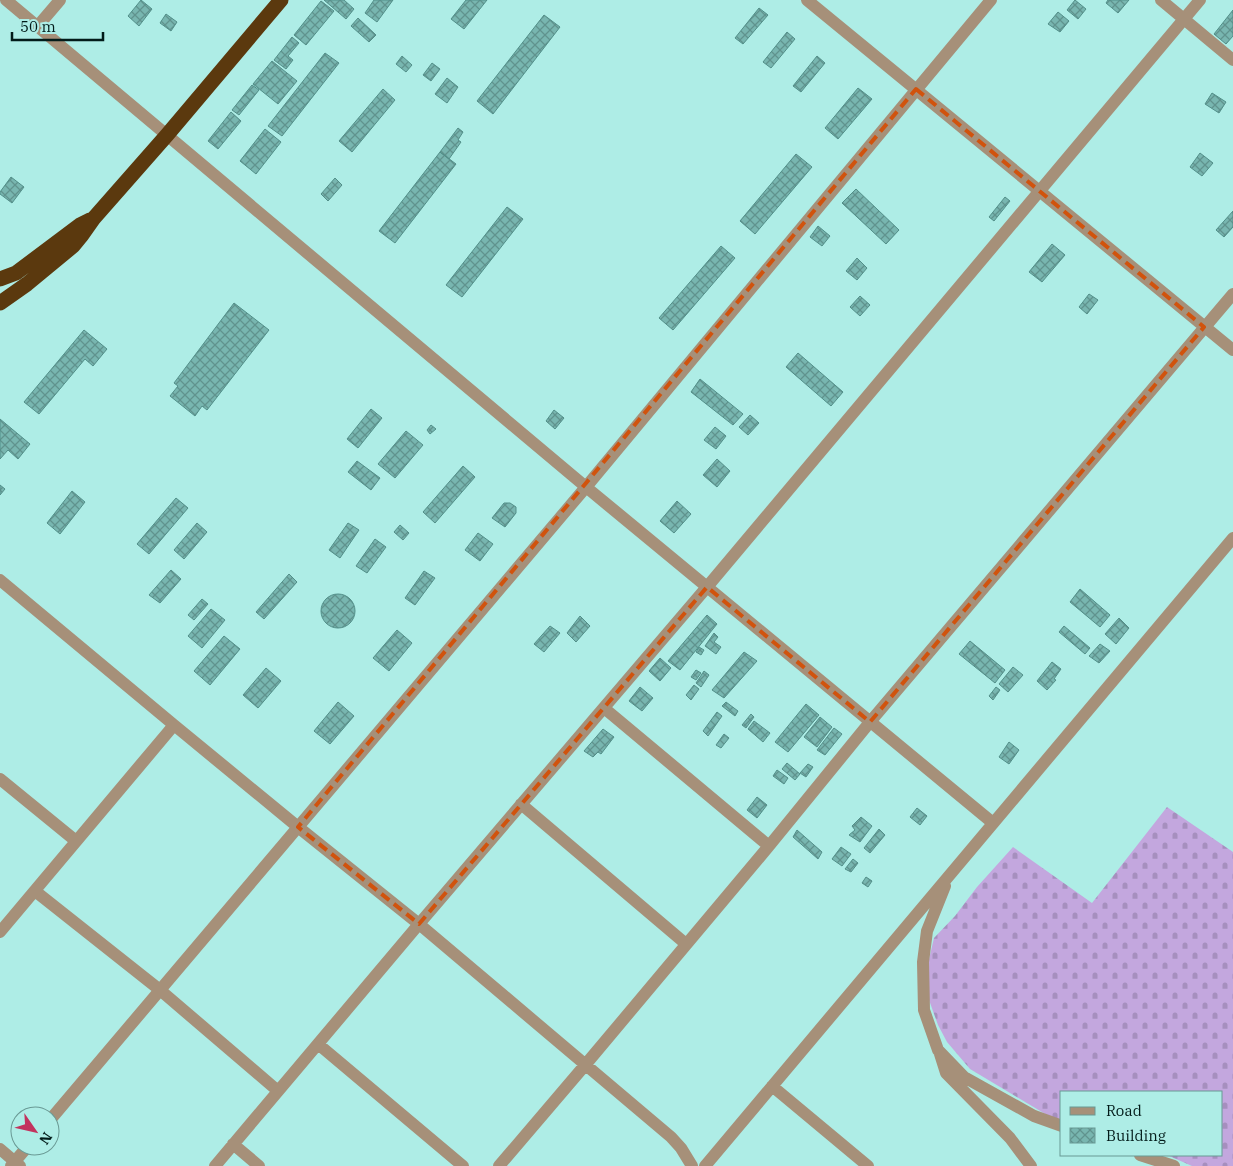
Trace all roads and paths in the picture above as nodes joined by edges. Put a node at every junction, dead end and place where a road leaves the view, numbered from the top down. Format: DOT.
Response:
graph roads {
  1 [pos="6,0"];
  2 [pos="60,0"];
  3 [pos="281,0"];
  4 [pos="807,0"];
  5 [pos="991,0"];
  6 [pos="1162,0"];
  7 [pos="1200,0"];
  8 [pos="1184,19"];
  9 [pos="37,27"];
  10 [pos="1233,60"];
  11 [pos="916,89"];
  12 [pos="167,135"];
  13 [pos="1040,191"];
  14 [pos="94,218"];
  15 [pos="0,279"];
  16 [pos="1233,294"];
  17 [pos="0,303"];
  18 [pos="1204,327"];
  19 [pos="1233,350"];
  20 [pos="586,487"];
  21 [pos="1233,538"];
  22 [pos="1,582"];
  23 [pos="707,587"];
  24 [pos="604,708"];
  25 [pos="870,722"];
  26 [pos="174,725"];
  27 [pos="0,779"];
  28 [pos="521,804"];
  29 [pos="993,823"];
  30 [pos="298,827"];
  31 [pos="76,841"];
  32 [pos="769,846"];
  33 [pos="950,875"];
  34 [pos="35,891"];
  35 [pos="419,924"];
  36 [pos="0,932"];
  37 [pos="686,944"];
  38 [pos="160,990"];
  39 [pos="318,1044"];
  40 [pos="938,1050"];
  41 [pos="586,1064"];
  42 [pos="772,1086"];
  43 [pos="278,1091"];
  44 [pos="60,1108"];
  45 [pos="1060,1125"];
  46 [pos="233,1144"];
  47 [pos="0,1149"];
  48 [pos="1143,1156"];
  49 [pos="16,1164"];
  50 [pos="215,1166"];
  51 [pos="259,1166"];
  52 [pos="463,1166"];
  53 [pos="498,1166"];
  54 [pos="692,1166"];
  55 [pos="705,1166"];
  56 [pos="868,1166"];
  57 [pos="1031,1166"];
  58 [pos="1174,1166"];
  1 -- 9 [label="street"];
  2 -- 9 [label="street"];
  3 -- 12 [label="highway"];
  4 -- 11 [label="street"];
  5 -- 11 [label="street"];
  6 -- 8 [label="street"];
  7 -- 8 [label="street"];
  8 -- 10 [label="street"];
  8 -- 13 [label="street"];
  9 -- 12 [label="street"];
  11 -- 13 [label="street"];
  11 -- 20 [label="street"];
  12 -- 14 [label="highway"];
  12 -- 20 [label="street"];
  13 -- 18 [label="street"];
  13 -- 23 [label="street"];
  14 -- 15 [label="highway"];
  14 -- 17 [label="highway"];
  16 -- 18 [label="street"];
  18 -- 19 [label="street"];
  18 -- 25 [label="street"];
  20 -- 23 [label="street"];
  20 -- 30 [label="street"];
  21 -- 29 [label="street"];
  22 -- 26 [label="street"];
  23 -- 24 [label="street"];
  23 -- 25 [label="street"];
  24 -- 28 [label="street"];
  24 -- 32 [label="street"];
  25 -- 29 [label="street"];
  25 -- 32 [label="street"];
  26 -- 30 [label="street"];
  26 -- 31 [label="street"];
  27 -- 31 [label="street"];
  28 -- 35 [label="street"];
  28 -- 37 [label="street"];
  29 -- 33 [label="street"];
  30 -- 35 [label="street"];
  30 -- 38 [label="street"];
  31 -- 34 [label="street"];
  32 -- 37 [label="street"];
  33 -- 40 [label="street"];
  33 -- 42 [label="street"];
  34 -- 36 [label="street"];
  34 -- 38 [label="street"];
  35 -- 39 [label="street"];
  35 -- 41 [label="street"];
  37 -- 41 [label="street"];
  38 -- 43 [label="street"];
  38 -- 44 [label="street"];
  39 -- 43 [label="street"];
  39 -- 52 [label="street"];
  40 -- 45 [label="street"];
  40 -- 57 [label="street"];
  41 -- 53 [label="street"];
  41 -- 54 [label="street"];
  42 -- 55 [label="street"];
  42 -- 56 [label="street"];
  43 -- 46 [label="street"];
  46 -- 50 [label="street"];
  46 -- 51 [label="street"];
  47 -- 49 [label="street"];
  48 -- 58 [label="street"];
}
